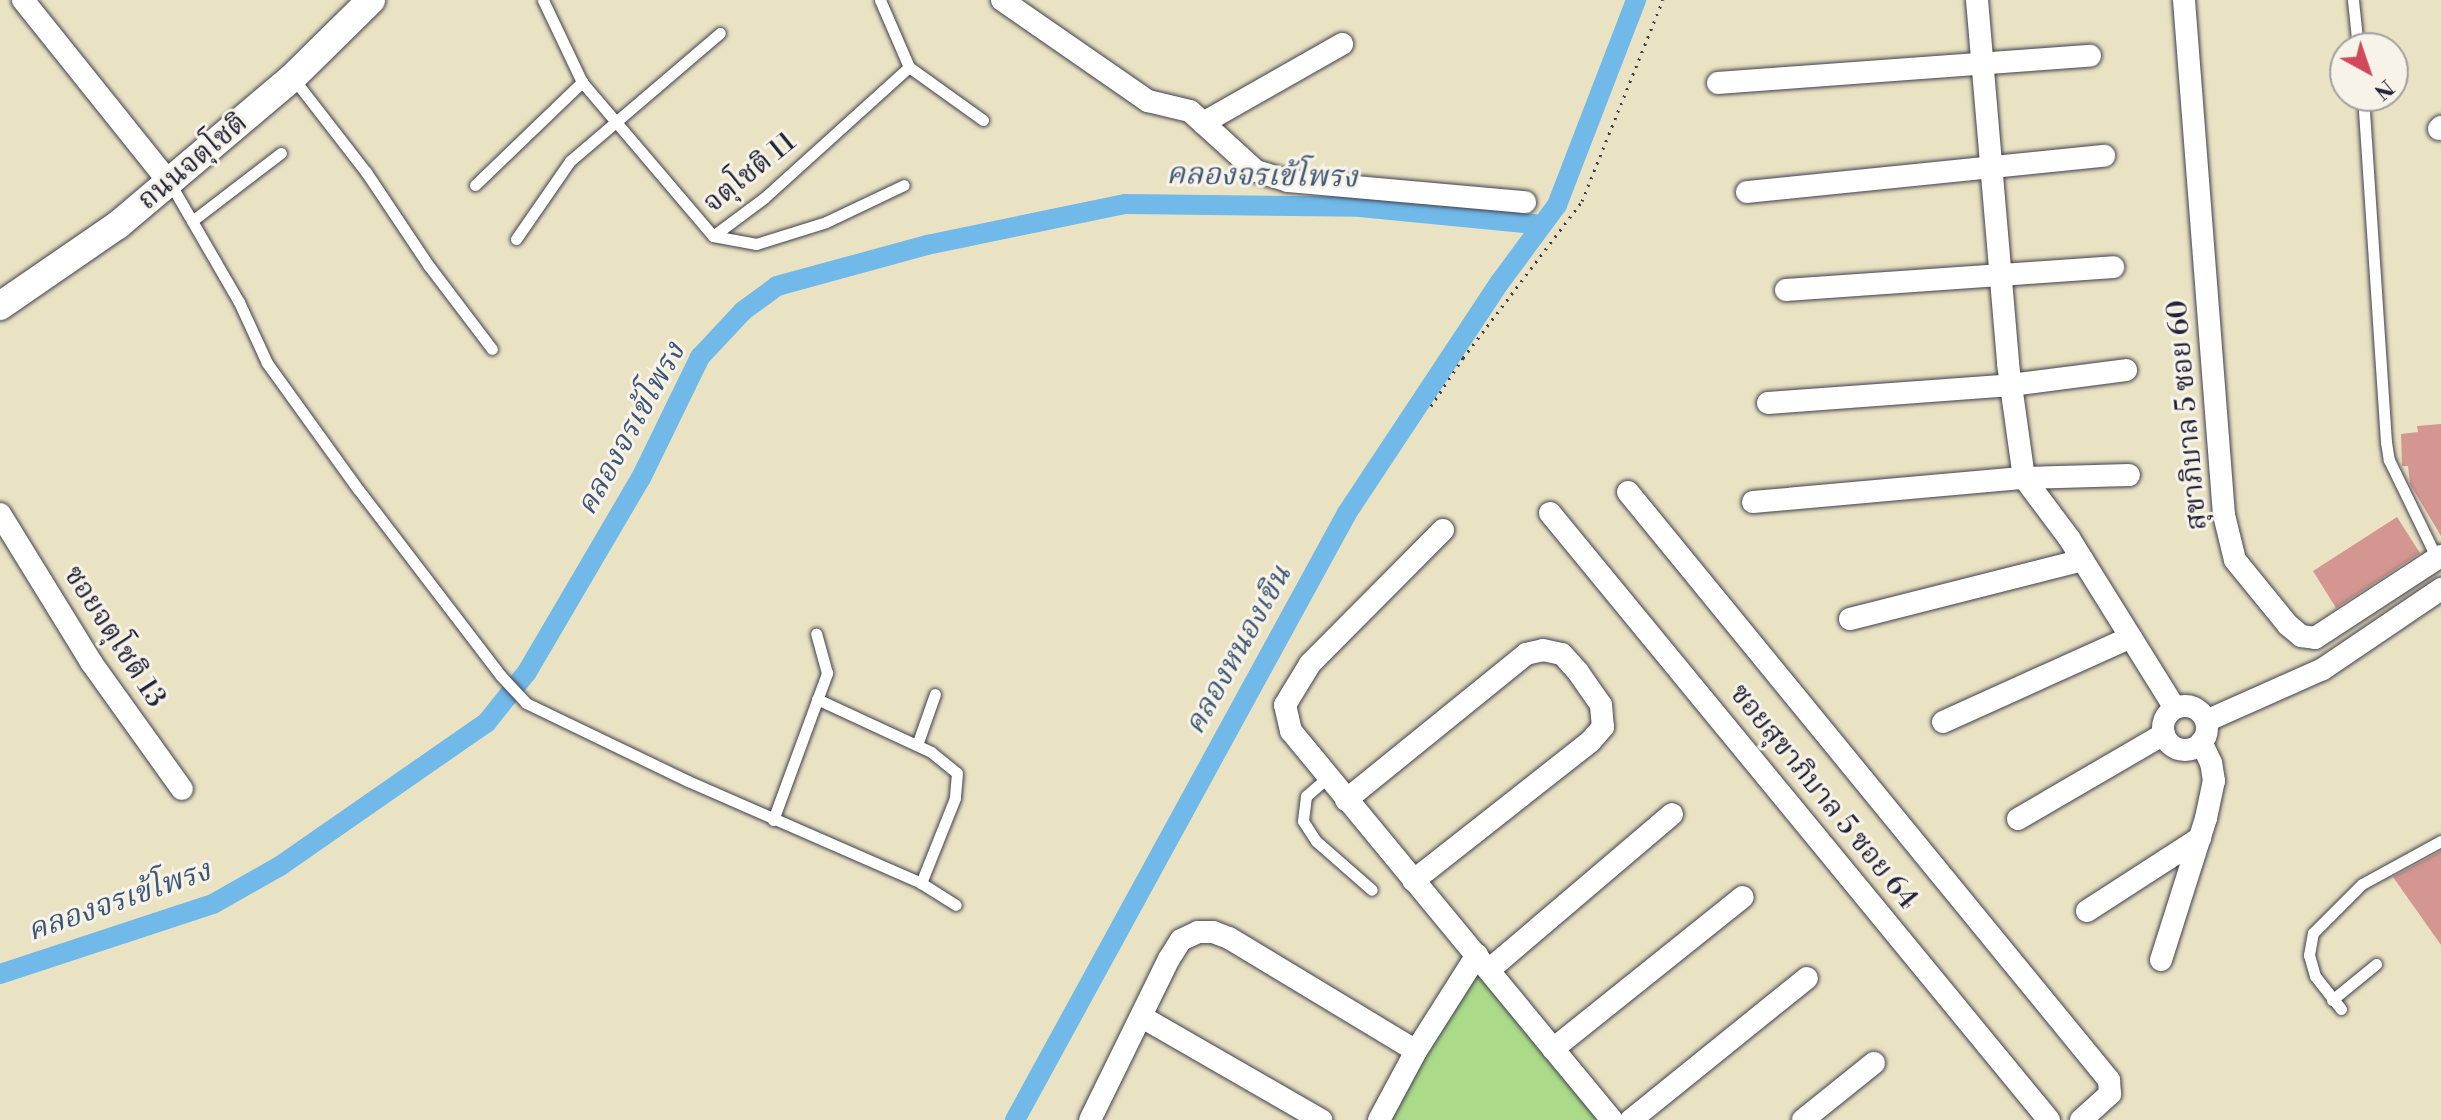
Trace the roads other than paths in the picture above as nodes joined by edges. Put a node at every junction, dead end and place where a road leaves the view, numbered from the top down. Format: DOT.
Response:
graph roads {
  1 [pos="23,0"];
  2 [pos="371,0"];
  3 [pos="544,0"];
  4 [pos="880,0"];
  5 [pos="1002,0"];
  6 [pos="1977,0"];
  7 [pos="2184,0"];
  8 [pos="2353,0"];
  9 [pos="2356,32"];
  10 [pos="720,33"];
  11 [pos="1342,44"];
  12 [pos="2090,56"];
  13 [pos="1982,65"];
  14 [pos="909,67"];
  15 [pos="292,78"];
  16 [pos="582,82"];
  17 [pos="1718,83"];
  18 [pos="2364,112"];
  19 [pos="983,120"];
  20 [pos="1203,123"];
  21 [pos="617,125"];
  22 [pos="281,153"];
  23 [pos="2104,156"];
  24 [pos="1991,169"];
  25 [pos="169,182"];
  26 [pos="475,185"];
  27 [pos="904,185"];
  28 [pos="1747,192"];
  29 [pos="1525,202"];
  30 [pos="192,221"];
  31 [pos="713,236"];
  32 [pos="516,239"];
  33 [pos="2113,267"];
  34 [pos="2001,277"];
  35 [pos="1786,290"];
  36 [pos="0,306"];
  37 [pos="492,349"];
  38 [pos="2126,370"];
  39 [pos="2011,385"];
  40 [pos="1768,403"];
  41 [pos="2129,475"];
  42 [pos="2024,478"];
  43 [pos="1628,492"];
  44 [pos="1753,502"];
  45 [pos="1550,513"];
  46 [pos="0,514"];
  47 [pos="1443,530"];
  48 [pos="2439,557"];
  49 [pos="2083,560"];
  50 [pos="2441,589"];
  51 [pos="1850,619"];
  52 [pos="816,633"];
  53 [pos="2131,637"];
  54 [pos="935,694"];
  55 [pos="817,699"];
  56 [pos="2175,708"];
  57 [pos="1943,722"];
  58 [pos="2203,732"];
  59 [pos="2164,734"];
  60 [pos="917,745"];
  61 [pos="1328,777"];
  62 [pos="182,789"];
  63 [pos="1346,800"];
  64 [pos="1672,814"];
  65 [pos="2018,819"];
  66 [pos="773,820"];
  67 [pos="2200,838"];
  68 [pos="2441,841"];
  69 [pos="1413,881"];
  70 [pos="921,883"];
  71 [pos="1372,890"];
  72 [pos="1743,897"];
  73 [pos="956,905"];
  74 [pos="2087,911"];
  75 [pos="2161,960"];
  76 [pos="1483,962"];
  77 [pos="2376,964"];
  78 [pos="1807,978"];
  79 [pos="2332,1000"];
  80 [pos="2341,1009"];
  81 [pos="1142,1017"];
  82 [pos="1553,1049"];
  83 [pos="1416,1051"];
  84 [pos="1874,1063"];
  85 [pos="1092,1119"];
  86 [pos="1321,1120"];
  87 [pos="1379,1120"];
  88 [pos="1612,1120"];
  89 [pos="1631,1120"];
  90 [pos="1803,1120"];
  91 [pos="2049,1120"];
  92 [pos="2081,1120"];
  1 -- 25 [label="street"];
  2 -- 15 [label="street, ถนนจตุโชติ"];
  3 -- 16 [label="lane, จตุโชติ 11"];
  4 -- 14 [label="lane"];
  5 -- 20 [label="street"];
  6 -- 13 [label="street"];
  7 -- 48 [label="street, สุขาภิบาล 5 ซอย 60"];
  8 -- 9 [label="lane"];
  10 -- 21 [label="lane"];
  11 -- 20 [label="street"];
  12 -- 13 [label="street"];
  13 -- 17 [label="street"];
  13 -- 24 [label="street"];
  14 -- 19 [label="lane"];
  14 -- 31 [label="lane, จตุโชติ 11"];
  15 -- 25 [label="street, ถนนจตุโชติ"];
  15 -- 37 [label="lane"];
  16 -- 21 [label="lane, จตุโชติ 11"];
  16 -- 26 [label="lane"];
  18 -- 48 [label="lane"];
  20 -- 29 [label="street"];
  21 -- 31 [label="lane, จตุโชติ 11"];
  21 -- 32 [label="lane"];
  22 -- 30 [label="lane"];
  23 -- 24 [label="street"];
  24 -- 28 [label="street"];
  24 -- 34 [label="street"];
  25 -- 30 [label="lane"];
  25 -- 36 [label="street, ถนนจตุโชติ"];
  27 -- 31 [label="lane"];
  30 -- 66 [label="lane"];
  33 -- 34 [label="street"];
  34 -- 35 [label="street"];
  34 -- 39 [label="street"];
  38 -- 39 [label="street"];
  39 -- 40 [label="street"];
  39 -- 42 [label="street"];
  41 -- 42 [label="street"];
  42 -- 44 [label="street"];
  42 -- 49 [label="street"];
  43 -- 92 [label="street"];
  45 -- 91 [label="street, ซอยสุขาภิบาล 5 ซอย 64"];
  46 -- 62 [label="street, ซอยจตุโชติ 13"];
  47 -- 61 [label="street"];
  49 -- 51 [label="street"];
  49 -- 53 [label="street"];
  50 -- 58 [label="street"];
  52 -- 55 [label="lane"];
  53 -- 56 [label="street"];
  53 -- 57 [label="street"];
  54 -- 60 [label="lane"];
  55 -- 60 [label="lane"];
  55 -- 66 [label="lane"];
  56 -- 58 [label="street"];
  56 -- 59 [label="street"];
  58 -- 59 [label="street"];
  58 -- 67 [label="street"];
  59 -- 65 [label="street"];
  60 -- 70 [label="lane"];
  61 -- 63 [label="street"];
  61 -- 71 [label="lane"];
  63 -- 69 [label="street"];
  63 -- 69 [label="street"];
  64 -- 76 [label="street"];
  66 -- 70 [label="lane"];
  67 -- 74 [label="street"];
  67 -- 75 [label="street"];
  68 -- 79 [label="lane"];
  69 -- 76 [label="street"];
  70 -- 73 [label="lane"];
  72 -- 82 [label="street"];
  76 -- 82 [label="street"];
  76 -- 83 [label="street"];
  77 -- 79 [label="lane"];
  78 -- 89 [label="street"];
  79 -- 80 [label="lane"];
  81 -- 83 [label="street"];
  81 -- 85 [label="street"];
  81 -- 86 [label="street"];
  82 -- 88 [label="street"];
  83 -- 87 [label="street"];
  84 -- 90 [label="street"];
}
